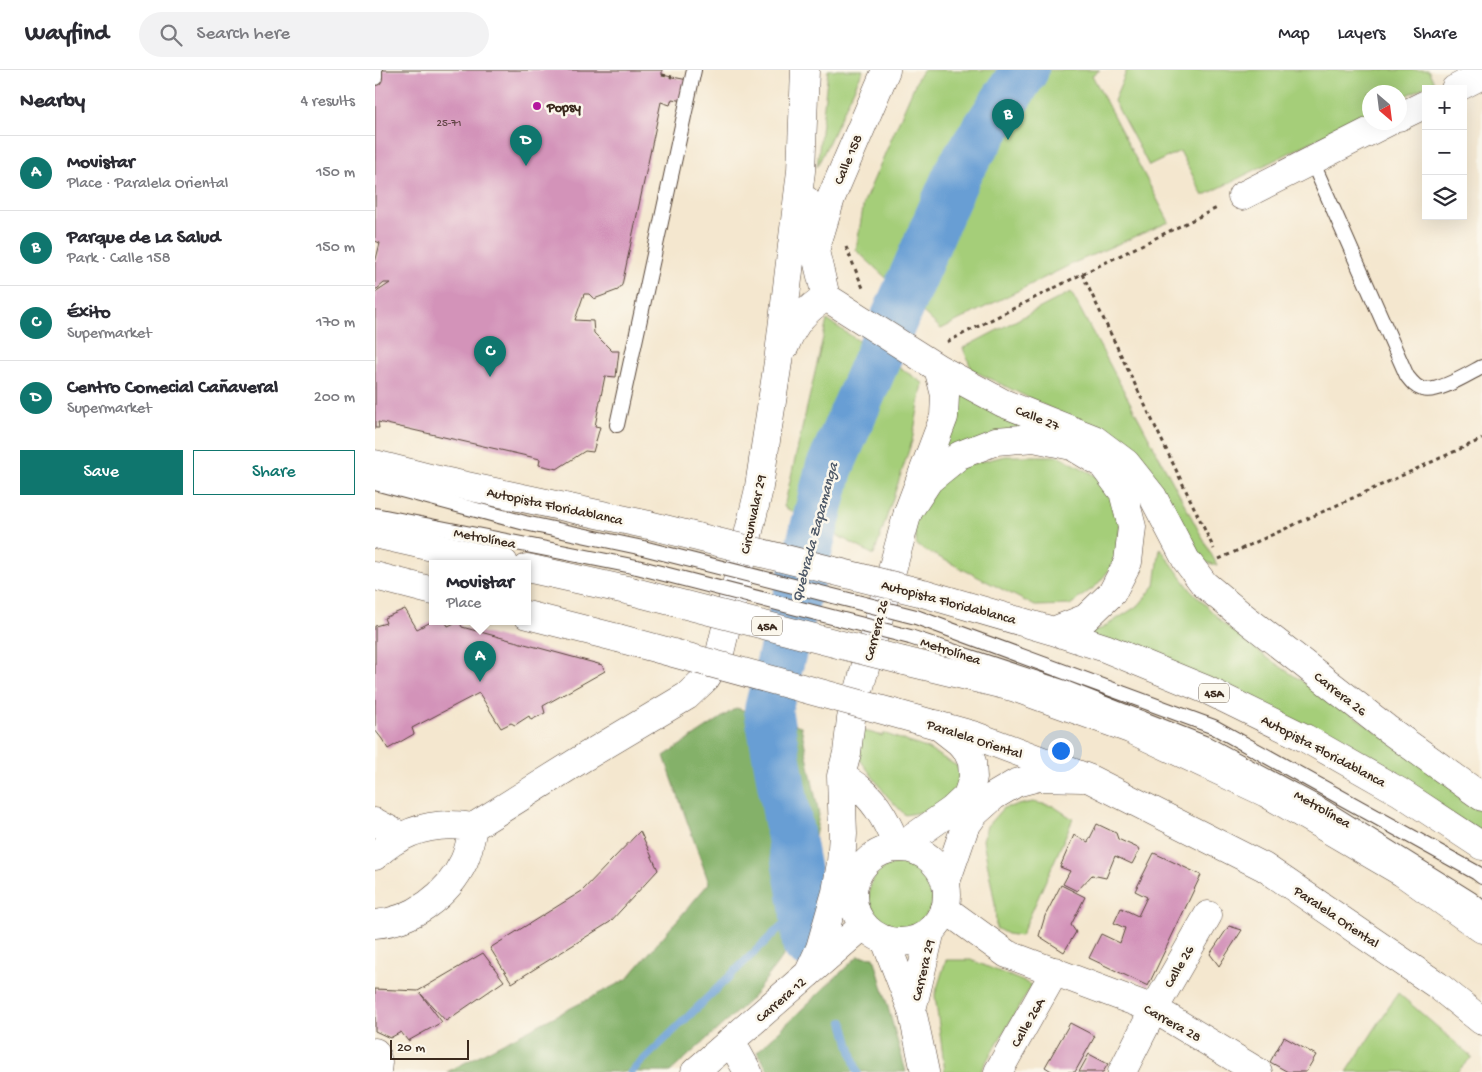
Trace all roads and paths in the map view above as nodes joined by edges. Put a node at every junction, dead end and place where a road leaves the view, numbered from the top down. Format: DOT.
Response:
graph roads {
  1 [pos="375,70"];
  2 [pos="694,70"];
  3 [pos="805,70"];
  4 [pos="886,70"];
  5 [pos="1482,76"];
  6 [pos="375,78"];
  7 [pos="1463,85"];
  8 [pos="1422,106"];
  9 [pos="1407,113"];
  10 [pos="1372,130"];
  11 [pos="1312,161"];
  12 [pos="801,172"];
  13 [pos="1242,196"];
  14 [pos="815,251"];
  15 [pos="1082,274"];
  16 [pos="826,297"];
  17 [pos="938,358"];
  18 [pos="778,362"];
  19 [pos="1482,367"];
  20 [pos="617,425"];
  21 [pos="1482,439"];
  22 [pos="375,464"];
  23 [pos="375,483"];
  24 [pos="908,512"];
  25 [pos="375,515"];
  26 [pos="375,534"];
  27 [pos="646,536"];
  28 [pos="491,560"];
  29 [pos="531,568"];
  30 [pos="375,576"];
  31 [pos="634,579"];
  32 [pos="1204,584"];
  33 [pos="429,590"];
  34 [pos="919,605"];
  35 [pos="531,616"];
  36 [pos="1053,631"];
  37 [pos="907,649"];
  38 [pos="936,724"];
  39 [pos="841,776"];
  40 [pos="1087,778"];
  41 [pos="1482,797"];
  42 [pos="375,822"];
  43 [pos="473,827"];
  44 [pos="401,836"];
  45 [pos="1482,846"];
  46 [pos="898,848"];
  47 [pos="375,856"];
  48 [pos="1482,877"];
  49 [pos="946,882"];
  50 [pos="1482,908"];
  51 [pos="1208,915"];
  52 [pos="938,920"];
  53 [pos="375,924"];
  54 [pos="1482,928"];
  55 [pos="874,932"];
  56 [pos="1055,972"];
  57 [pos="808,974"];
  58 [pos="1154,1009"];
  59 [pos="912,1010"];
  60 [pos="1482,1021"];
  61 [pos="731,1041"];
  62 [pos="375,1052"];
  63 [pos="377,1072"];
  64 [pos="695,1072"];
  65 [pos="748,1072"];
  66 [pos="925,1072"];
  67 [pos="998,1072"];
  68 [pos="1122,1072"];
  69 [pos="1258,1072"];
  1 -- 6 [label="lane"];
  2 -- 20 [label="lane"];
  3 -- 12 [label="main road, Circunvalar 29"];
  4 -- 14 [label="main road, Calle 158"];
  5 -- 7 [label="main road"];
  8 -- 9 [label="main road"];
  10 -- 11 [label="main road"];
  11 -- 13 [label="main road"];
  11 -- 19 [label="lane"];
  12 -- 14 [label="main road"];
  12 -- 18 [label="main road, Circunvalar 29"];
  13 -- 15 [label="path"];
  14 -- 16 [label="main road"];
  15 -- 17 [label="path"];
  15 -- 21 [label="path"];
  16 -- 17 [label="main road, Calle 27"];
  16 -- 18 [label="main road"];
  17 -- 24 [label="main road, Carrera 26"];
  17 -- 32 [label="main road, Calle 27"];
  18 -- 43 [label="main road, Circunvalar 29"];
  22 -- 27 [label="main road, Autopista Floridablanca / 45A"];
  23 -- 27 [label="lane, Metrolínea"];
  24 -- 36 [label="main road"];
  24 -- 39 [label="main road, Carrera 26"];
  25 -- 31 [label="lane, Metrolínea"];
  26 -- 28 [label="main road"];
  27 -- 34 [label="main road, Autopista Floridablanca / 45A, bridge"];
  29 -- 31 [label="main road, 45A"];
  30 -- 33 [label="main road"];
  31 -- 37 [label="main road, 45A, bridge"];
  32 -- 41 [label="main road, Carrera 26"];
  34 -- 36 [label="main road, Autopista Floridablanca / 45A"];
  34 -- 48 [label="lane, Metrolínea"];
  35 -- 38 [label="main road, Paralela Oriental, bridge"];
  36 -- 45 [label="main road, Autopista Floridablanca / 45A"];
  37 -- 50 [label="lane, Metrolínea"];
  37 -- 54 [label="main road, 45A"];
  38 -- 40 [label="main road, Paralela Oriental"];
  38 -- 46 [label="main road"];
  39 -- 46 [label="main road"];
  39 -- 57 [label="main road, Carrera 26"];
  40 -- 49 [label="main road"];
  40 -- 60 [label="main road, Paralela Oriental"];
  42 -- 44 [label="main road"];
  43 -- 44 [label="main road"];
  43 -- 53 [label="main road"];
  44 -- 47 [label="main road"];
  46 -- 49 [label="main road"];
  46 -- 55 [label="main road"];
  49 -- 52 [label="main road"];
  51 -- 58 [label="main road, Calle 26"];
  52 -- 55 [label="main road"];
  52 -- 56 [label="main road, Carrera 28"];
  52 -- 59 [label="main road, Carrera 29"];
  55 -- 57 [label="main road, Carrera 12"];
  55 -- 59 [label="main road, Carrera 29"];
  56 -- 58 [label="main road, Carrera 28"];
  56 -- 67 [label="main road, Calle 26A"];
  57 -- 61 [label="main road, Carrera 12"];
  58 -- 68 [label="main road, Calle 26"];
  58 -- 69 [label="main road, Carrera 28"];
  59 -- 66 [label="main road, Carrera 29"];
  61 -- 64 [label="main road, Carrera 12"];
  61 -- 65 [label="main road"];
  62 -- 63 [label="main road"];
}
